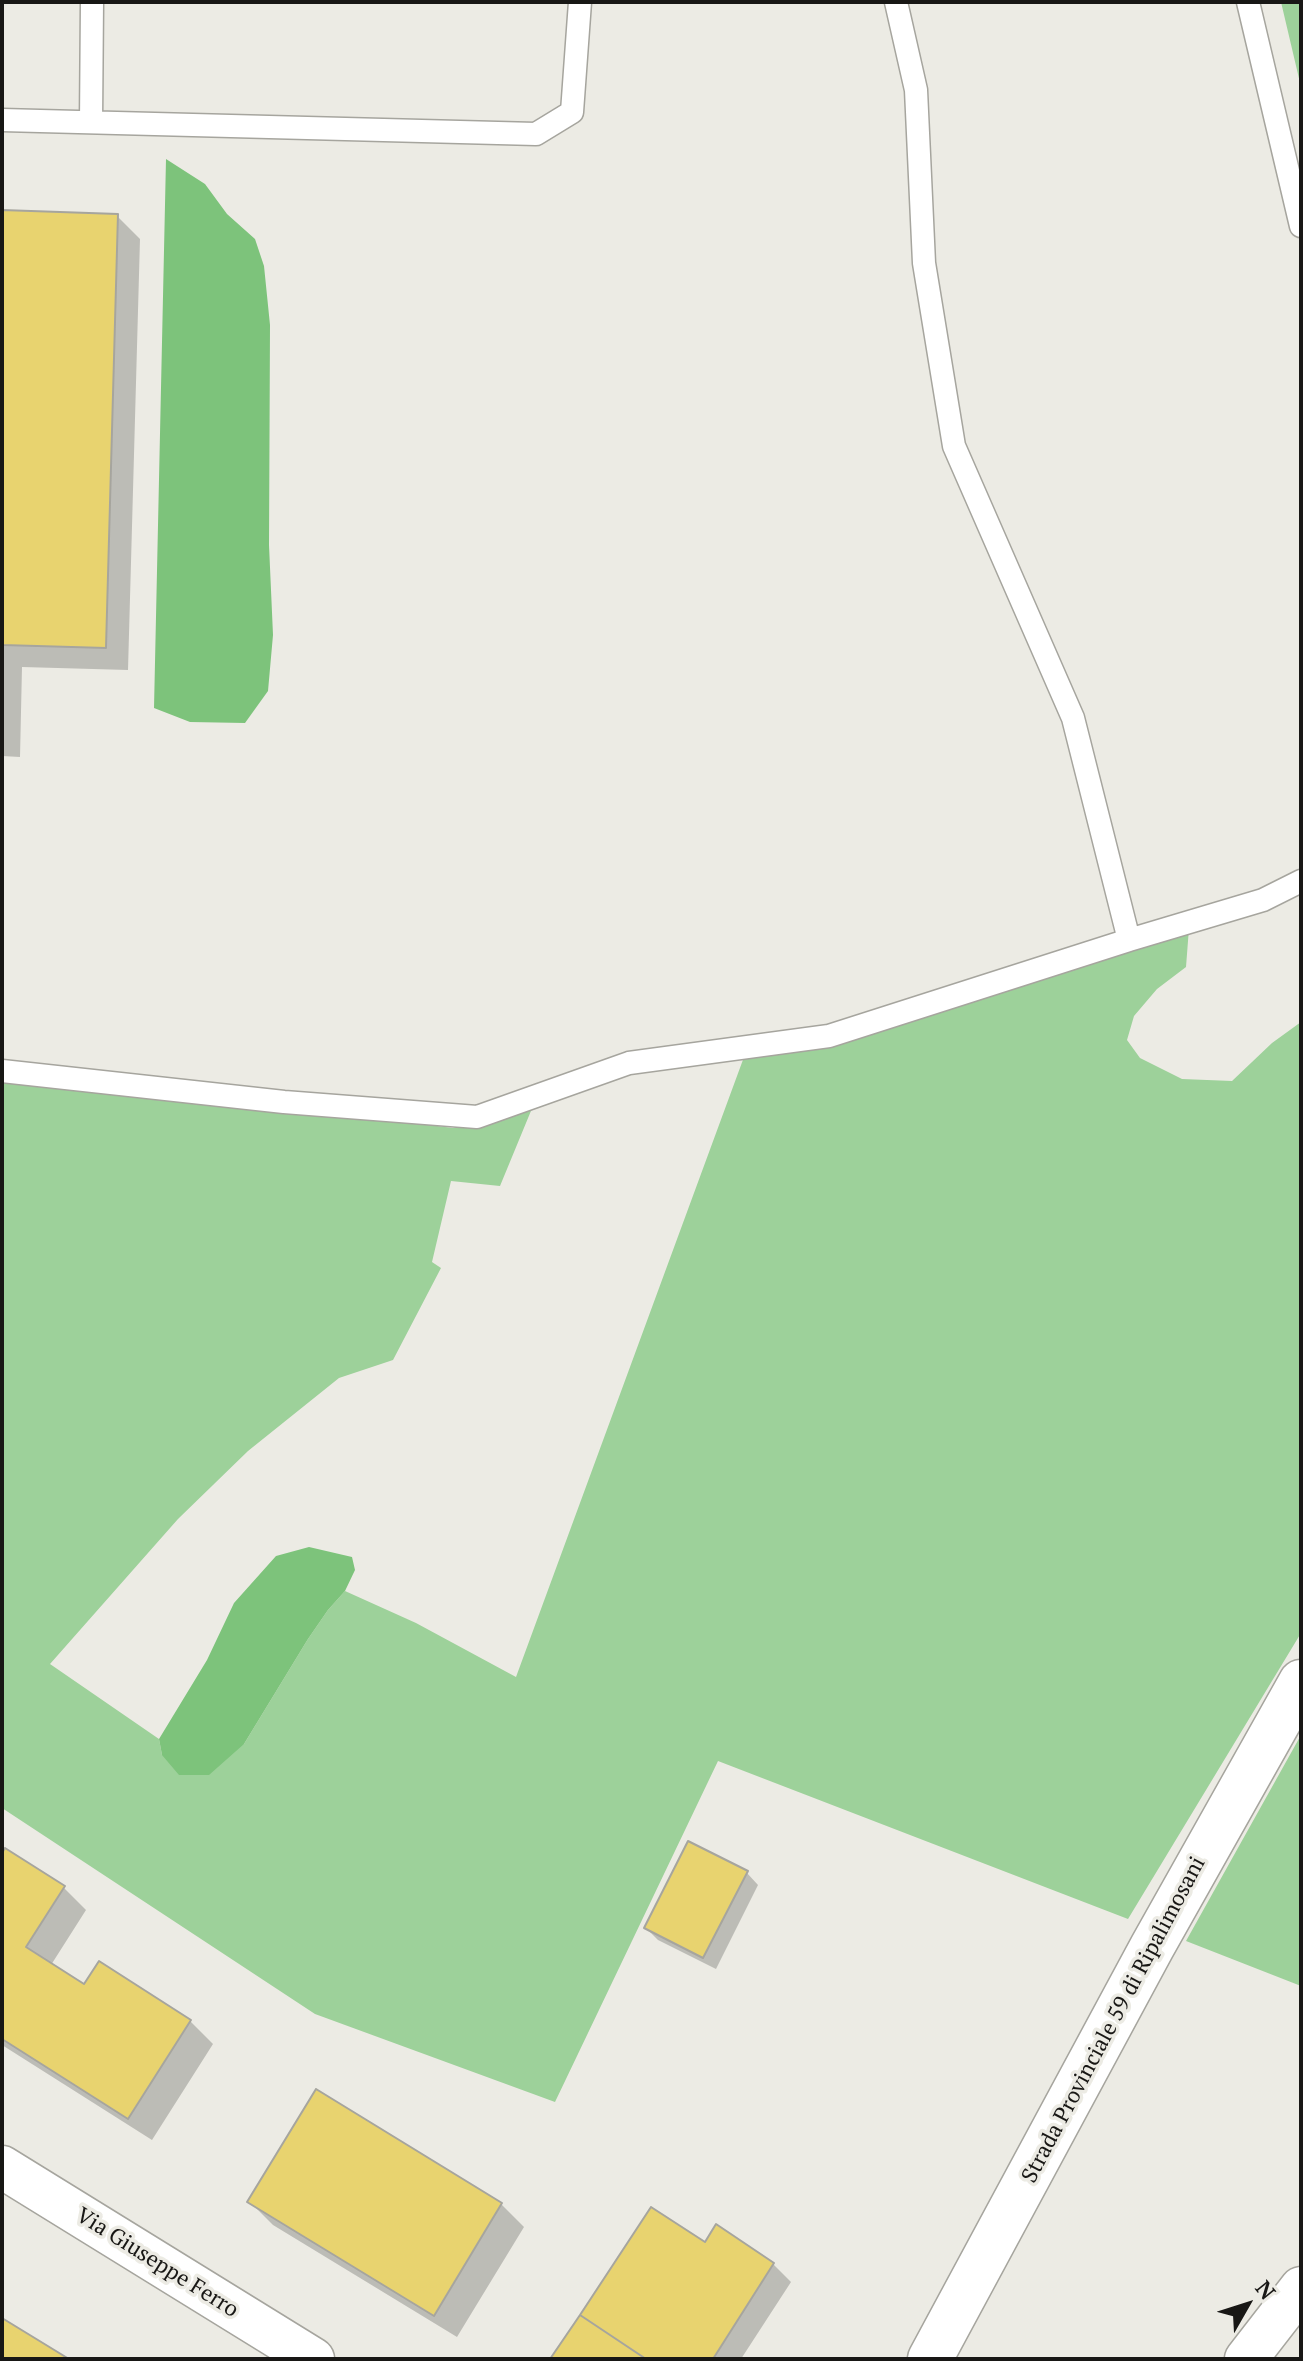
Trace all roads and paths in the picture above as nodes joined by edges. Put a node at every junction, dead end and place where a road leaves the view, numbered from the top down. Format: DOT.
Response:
graph roads {
  1 [pos="92,2"];
  2 [pos="580,2"];
  3 [pos="896,2"];
  4 [pos="1248,2"];
  5 [pos="2,120"];
  6 [pos="91,122"];
  7 [pos="1301,226"];
  8 [pos="1301,881"];
  9 [pos="1129,940"];
  10 [pos="2,1071"];
  11 [pos="1301,1682"];
  12 [pos="2,2167"];
  13 [pos="1301,2288"];
  14 [pos="313,2359"];
  15 [pos="930,2359"];
  16 [pos="1246,2359"];
  1 -- 6 [label="lane"];
  2 -- 6 [label="lane"];
  3 -- 9 [label="lane"];
  4 -- 7 [label="lane"];
  5 -- 6 [label="lane"];
  8 -- 9 [label="lane"];
  9 -- 10 [label="lane"];
  11 -- 15 [label="street, Strada Provinciale 59 di Ripalimosani"];
  12 -- 14 [label="street, Via Giuseppe Ferro"];
  13 -- 16 [label="street"];
}
